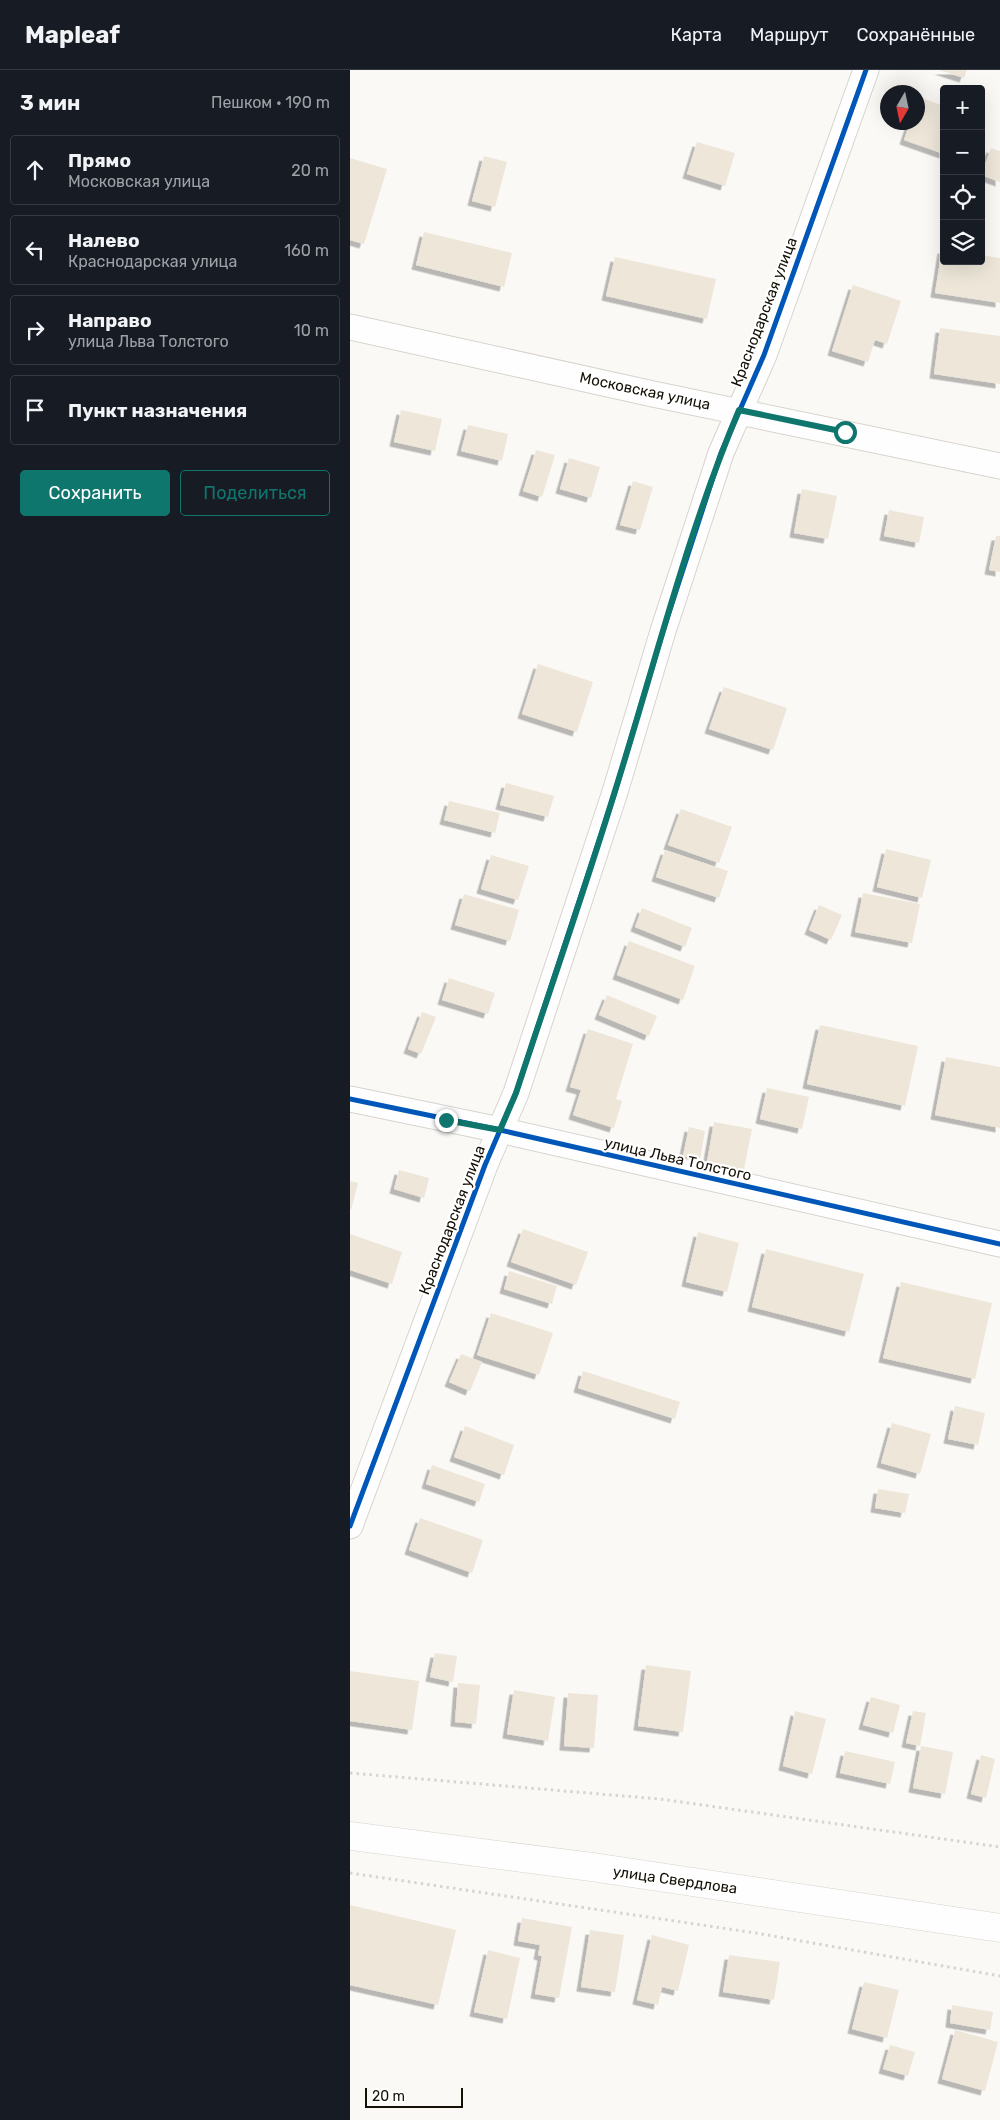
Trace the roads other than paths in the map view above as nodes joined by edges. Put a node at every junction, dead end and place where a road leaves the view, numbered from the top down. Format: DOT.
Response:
graph roads {
  1 [pos="866,70"];
  2 [pos="350,328"];
  3 [pos="739,410"];
  4 [pos="1000,466"];
  5 [pos="350,1099"];
  6 [pos="500,1130"];
  7 [pos="1000,1244"];
  8 [pos="350,1526"];
  9 [pos="350,1836"];
  10 [pos="1000,1928"];
  1 -- 3 [label="street, Краснодарская улица"];
  2 -- 3 [label="street, Московская улица"];
  3 -- 4 [label="street, Московская улица"];
  3 -- 6 [label="street, Краснодарская улица"];
  5 -- 6 [label="street, улица Льва Толстого"];
  6 -- 7 [label="street, улица Льва Толстого"];
  6 -- 8 [label="street, Краснодарская улица"];
  9 -- 10 [label="street, улица Свердлова"];
}
